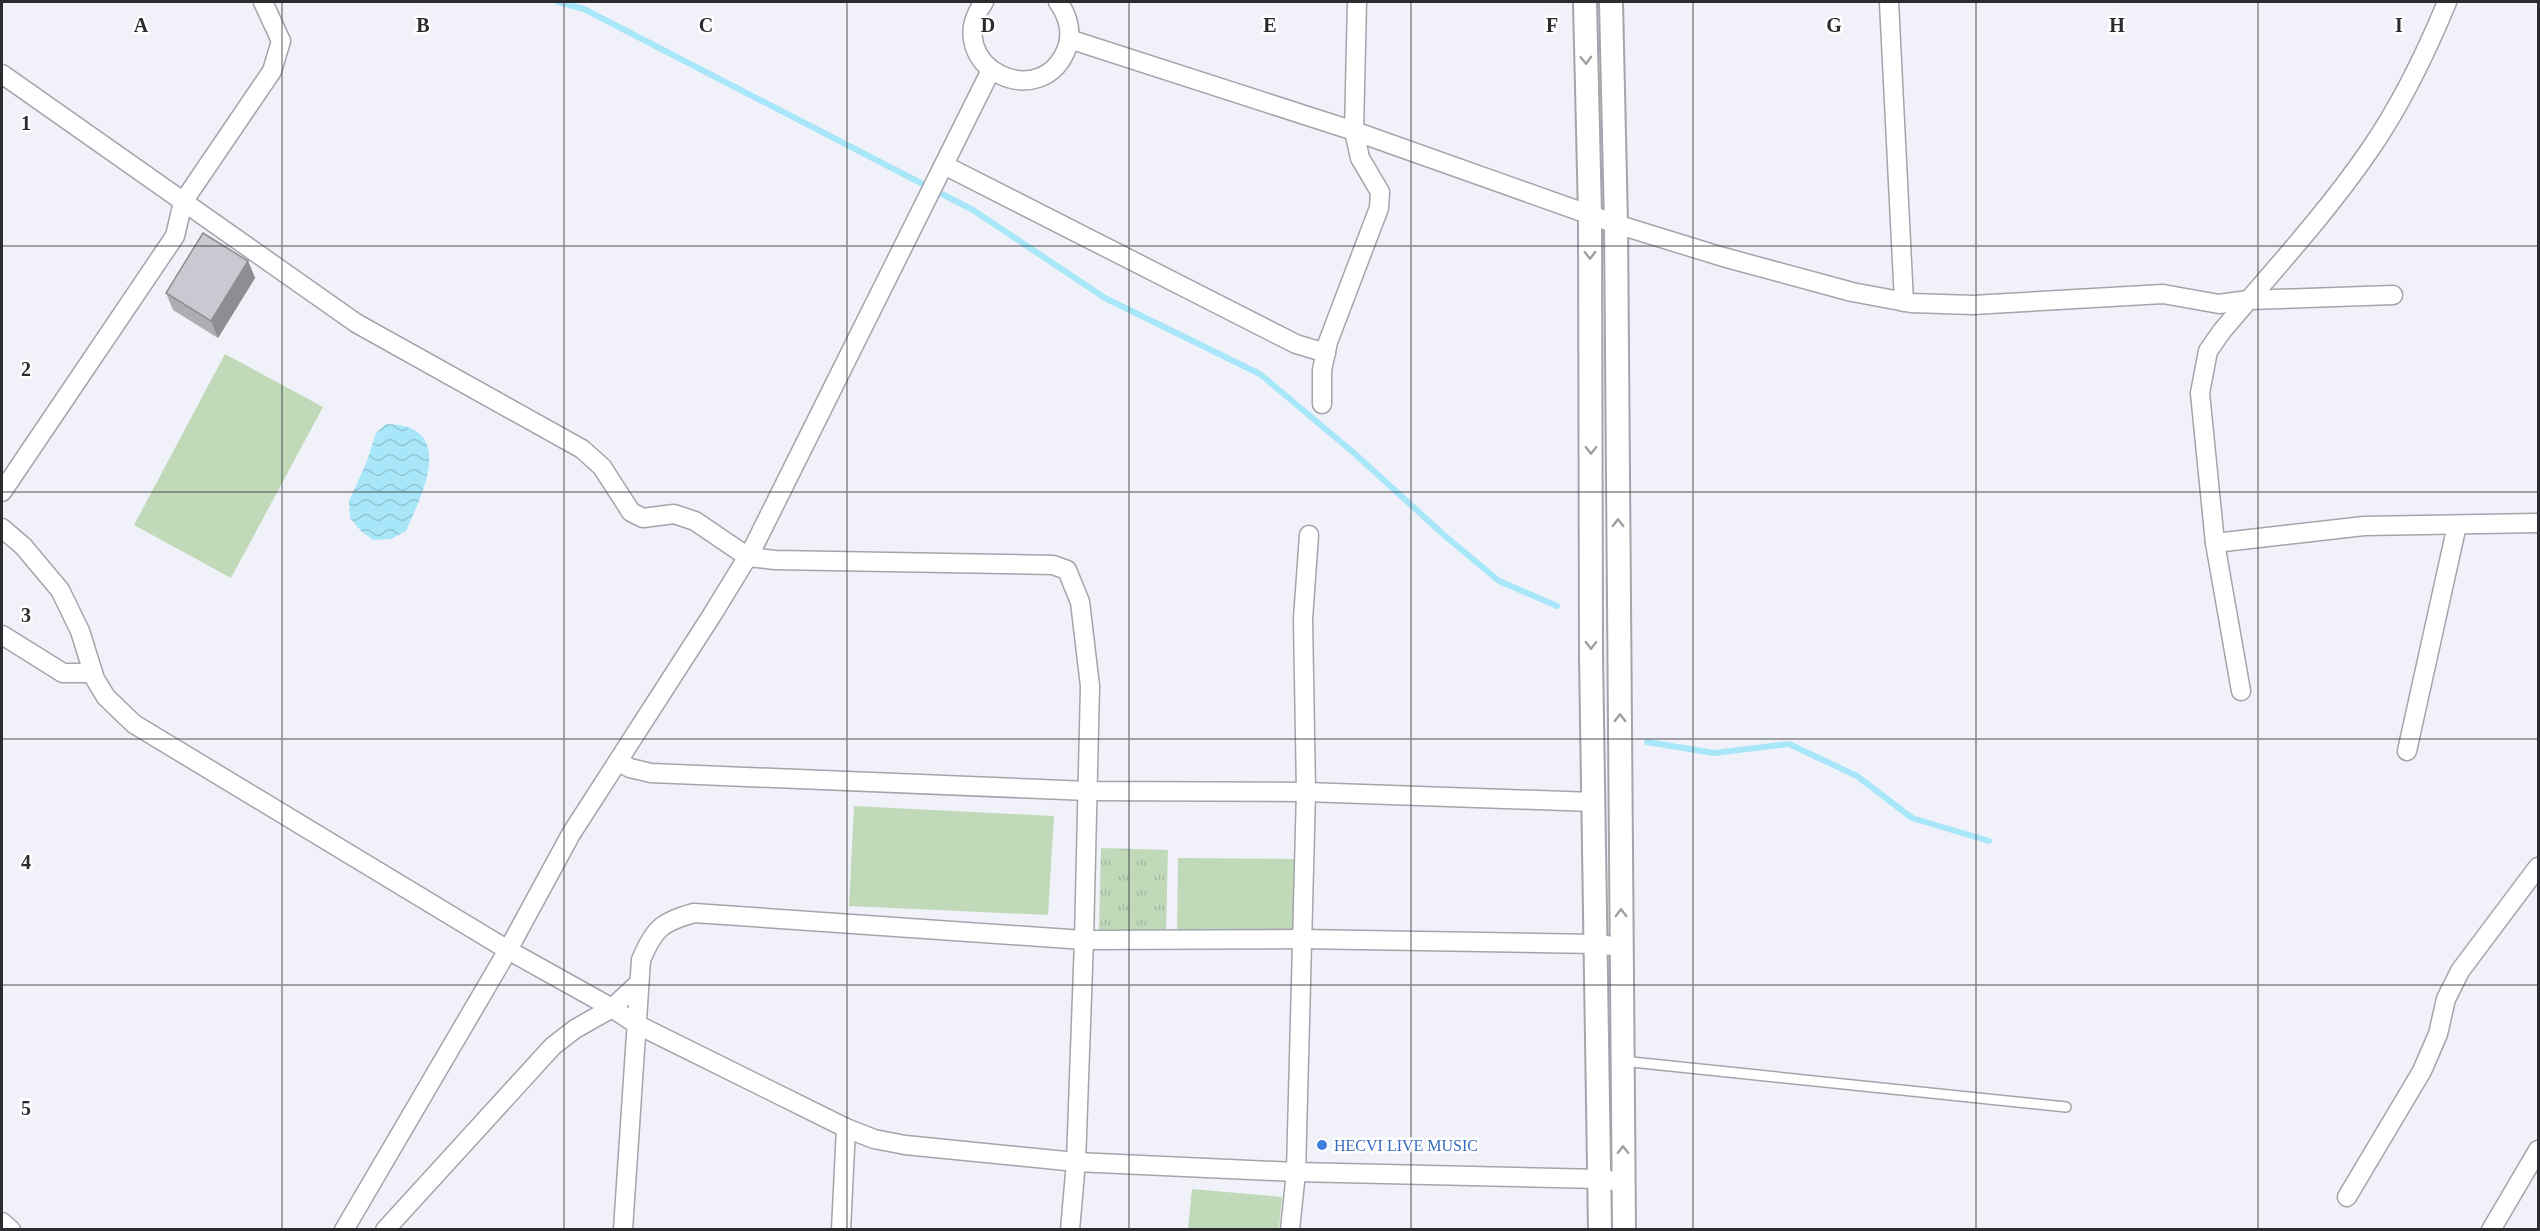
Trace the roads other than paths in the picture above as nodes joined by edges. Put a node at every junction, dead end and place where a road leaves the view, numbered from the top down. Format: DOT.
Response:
graph roads {
  1 [pos="263,2"];
  2 [pos="984,2"];
  3 [pos="1058,2"];
  4 [pos="1357,2"];
  5 [pos="1585,2"];
  6 [pos="1611,2"];
  7 [pos="1889,2"];
  8 [pos="2447,2"];
  9 [pos="1069,39"];
  10 [pos="991,70"];
  11 [pos="2,74"];
  12 [pos="1354,131"];
  13 [pos="944,165"];
  14 [pos="183,202"];
  15 [pos="1590,215"];
  16 [pos="1616,224"];
  17 [pos="2393,295"];
  18 [pos="2248,300"];
  19 [pos="1904,302"];
  20 [pos="1326,353"];
  21 [pos="1322,404"];
  22 [pos="2,492"];
  23 [pos="2538,523"];
  24 [pos="2457,525"];
  25 [pos="2,528"];
  26 [pos="1309,536"];
  27 [pos="2215,543"];
  28 [pos="748,557"];
  29 [pos="2,635"];
  30 [pos="92,673"];
  31 [pos="2241,691"];
  32 [pos="2408,751"];
  33 [pos="619,762"];
  34 [pos="1088,790"];
  35 [pos="1306,792"];
  36 [pos="1593,802"];
  37 [pos="2538,867"];
  38 [pos="1301,939"];
  39 [pos="1084,940"];
  40 [pos="1596,944"];
  41 [pos="1621,946"];
  42 [pos="508,950"];
  43 [pos="639,983"];
  44 [pos="612,1008"];
  45 [pos="636,1024"];
  46 [pos="1622,1061"];
  47 [pos="2066,1107"];
  48 [pos="846,1128"];
  49 [pos="2538,1150"];
  50 [pos="1076,1162"];
  51 [pos="1296,1172"];
  52 [pos="1599,1179"];
  53 [pos="1623,1182"];
  54 [pos="2347,1197"];
  55 [pos="2,1222"];
  56 [pos="11,1230"];
  57 [pos="344,1230"];
  58 [pos="385,1230"];
  59 [pos="623,1230"];
  60 [pos="841,1230"];
  61 [pos="1070,1230"];
  62 [pos="1290,1230"];
  63 [pos="1599,1230"];
  64 [pos="1624,1230"];
  65 [pos="2491,1230"];
  1 -- 14 [label="street"];
  2 -- 10 [label="street"];
  3 -- 9 [label="street"];
  4 -- 12 [label="street"];
  5 -- 15 [label="street, one-way"];
  6 -- 16 [label="street"];
  7 -- 19 [label="street"];
  8 -- 18 [label="street"];
  9 -- 10 [label="street"];
  9 -- 12 [label="street"];
  10 -- 13 [label="street"];
  11 -- 14 [label="street"];
  12 -- 15 [label="street"];
  12 -- 20 [label="street"];
  13 -- 20 [label="street"];
  13 -- 28 [label="street"];
  14 -- 22 [label="street"];
  14 -- 28 [label="street"];
  15 -- 16 [label="street"];
  15 -- 36 [label="street, one-way"];
  16 -- 19 [label="street"];
  41 -- 16 [label="street, one-way"];
  17 -- 18 [label="street"];
  18 -- 19 [label="street"];
  18 -- 27 [label="street"];
  20 -- 21 [label="street"];
  23 -- 24 [label="street"];
  24 -- 27 [label="street"];
  24 -- 32 [label="street"];
  25 -- 30 [label="street"];
  26 -- 35 [label="street"];
  27 -- 31 [label="street"];
  28 -- 33 [label="street"];
  28 -- 34 [label="street"];
  29 -- 30 [label="street"];
  30 -- 42 [label="street"];
  33 -- 34 [label="street"];
  33 -- 42 [label="street"];
  34 -- 35 [label="street"];
  34 -- 39 [label="street"];
  35 -- 36 [label="street"];
  35 -- 38 [label="street"];
  36 -- 40 [label="street"];
  37 -- 54 [label="street"];
  38 -- 39 [label="street"];
  38 -- 40 [label="street"];
  38 -- 51 [label="street"];
  39 -- 43 [label="street"];
  39 -- 50 [label="street"];
  40 -- 41 [label="street"];
  40 -- 52 [label="street"];
  41 -- 46 [label="street"];
  42 -- 44 [label="street"];
  42 -- 57 [label="street"];
  43 -- 44 [label="street"];
  43 -- 45 [label="street"];
  44 -- 45 [label="street"];
  44 -- 58 [label="street"];
  45 -- 48 [label="street"];
  45 -- 59 [label="street"];
  46 -- 47 [label="lane"];
  53 -- 46 [label="street, one-way"];
  48 -- 50 [label="street"];
  48 -- 60 [label="street"];
  49 -- 65 [label="street"];
  50 -- 51 [label="street"];
  50 -- 61 [label="street"];
  51 -- 52 [label="street"];
  51 -- 62 [label="street"];
  52 -- 53 [label="street"];
  52 -- 63 [label="street"];
  53 -- 64 [label="street"];
  55 -- 56 [label="street"];
}
